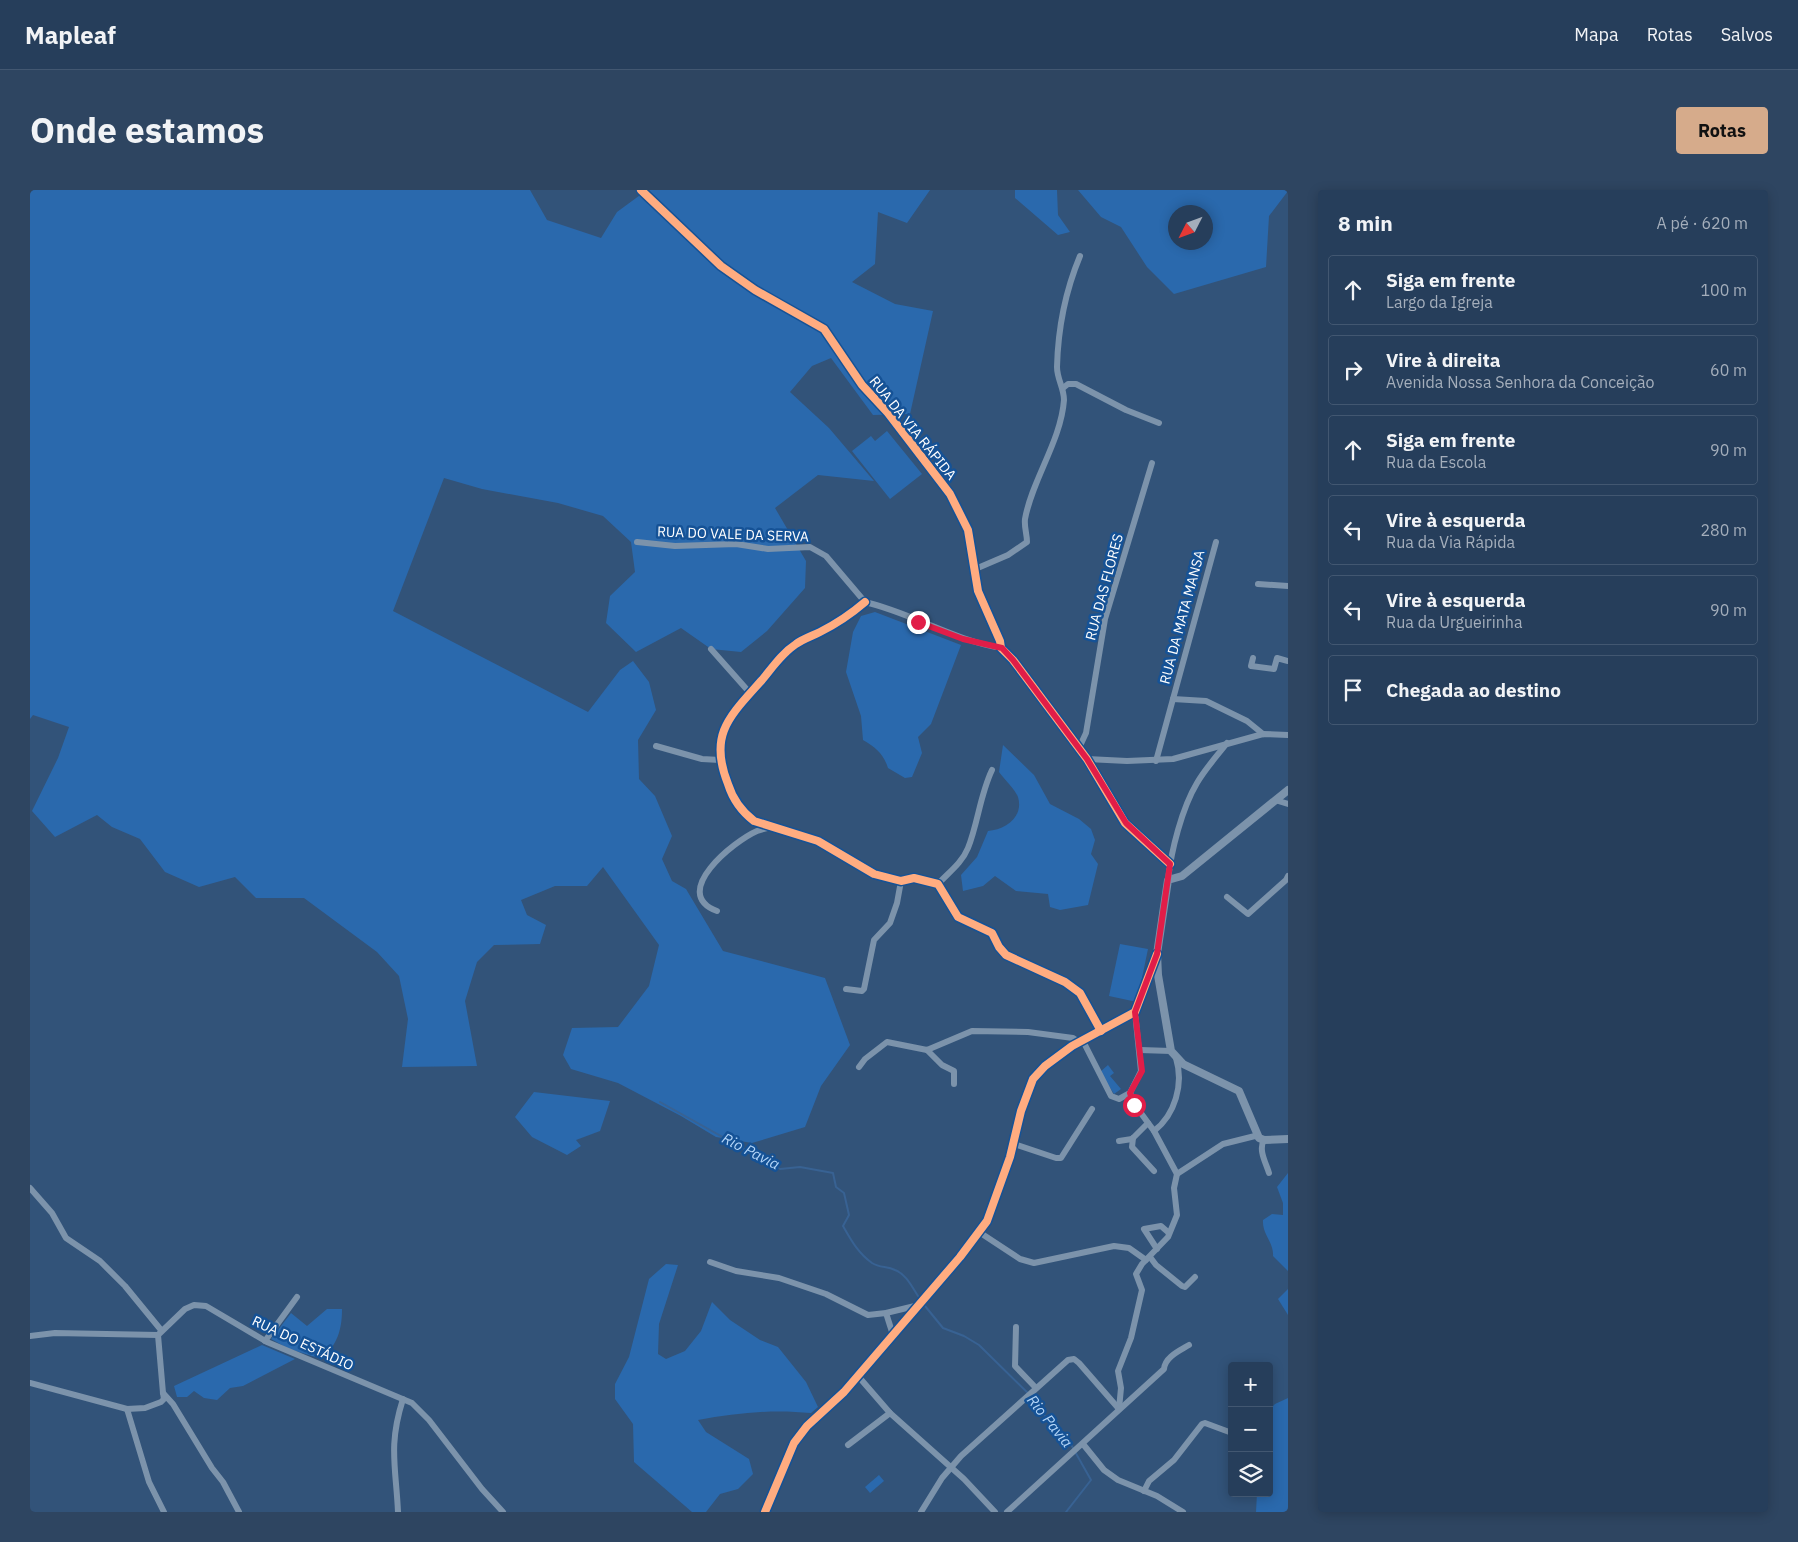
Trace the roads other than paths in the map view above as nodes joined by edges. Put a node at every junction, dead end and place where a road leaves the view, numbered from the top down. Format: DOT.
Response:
graph roads {
  1 [pos="641,190"];
  2 [pos="1080,256"];
  3 [pos="1063,388"];
  4 [pos="1159,423"];
  5 [pos="1152,462"];
  6 [pos="637,542"];
  7 [pos="1216,542"];
  8 [pos="974,570"];
  9 [pos="1258,584"];
  10 [pos="1288,586"];
  11 [pos="865,602"];
  12 [pos="1002,648"];
  13 [pos="711,649"];
  14 [pos="1253,658"];
  15 [pos="1288,661"];
  16 [pos="750,693"];
  17 [pos="1173,699"];
  18 [pos="1263,734"];
  19 [pos="1288,735"];
  20 [pos="1227,743"];
  21 [pos="656,746"];
  22 [pos="1079,748"];
  23 [pos="1087,759"];
  24 [pos="720,760"];
  25 [pos="1156,761"];
  26 [pos="992,770"];
  27 [pos="1288,790"];
  28 [pos="1275,800"];
  29 [pos="1288,804"];
  30 [pos="774,827"];
  31 [pos="1170,864"];
  32 [pos="1288,876"];
  33 [pos="1168,880"];
  34 [pos="901,881"];
  35 [pos="938,884"];
  36 [pos="1227,897"];
  37 [pos="717,910"];
  38 [pos="1153,975"];
  39 [pos="846,989"];
  40 [pos="1135,1012"];
  41 [pos="1101,1031"];
  42 [pos="1081,1041"];
  43 [pos="927,1050"];
  44 [pos="1140,1050"];
  45 [pos="1173,1054"];
  46 [pos="859,1067"];
  47 [pos="954,1084"];
  48 [pos="1130,1093"];
  49 [pos="1092,1109"];
  50 [pos="1148,1123"];
  51 [pos="1154,1131"];
  52 [pos="1133,1138"];
  53 [pos="1262,1139"];
  54 [pos="1288,1139"];
  55 [pos="1118,1141"];
  56 [pos="1014,1144"];
  57 [pos="1154,1170"];
  58 [pos="1269,1173"];
  59 [pos="1178,1174"];
  60 [pos="30,1188"];
  61 [pos="979,1232"];
  62 [pos="1169,1233"];
  63 [pos="1157,1249"];
  64 [pos="1148,1258"];
  65 [pos="710,1262"];
  66 [pos="1195,1277"];
  67 [pos="297,1297"];
  68 [pos="919,1305"];
  69 [pos="886,1313"];
  70 [pos="1016,1327"];
  71 [pos="159,1333"];
  72 [pos="893,1335"];
  73 [pos="30,1336"];
  74 [pos="265,1341"];
  75 [pos="1189,1344"];
  76 [pos="858,1376"];
  77 [pos="30,1383"];
  78 [pos="1036,1388"];
  79 [pos="163,1393"];
  80 [pos="403,1399"];
  81 [pos="127,1409"];
  82 [pos="1119,1409"];
  83 [pos="890,1413"];
  84 [pos="1228,1432"];
  85 [pos="848,1445"];
  86 [pos="1081,1446"];
  87 [pos="951,1467"];
  88 [pos="1144,1491"];
  89 [pos="164,1512"];
  90 [pos="239,1512"];
  91 [pos="398,1512"];
  92 [pos="503,1512"];
  93 [pos="765,1512"];
  94 [pos="922,1512"];
  95 [pos="995,1512"];
  96 [pos="1008,1512"];
  97 [pos="1183,1512"];
  1 -- 8 [label="street, RUA DA VIA RÁPIDA"];
  2 -- 3 [label="street"];
  3 -- 4 [label="street"];
  3 -- 8 [label="street"];
  5 -- 22 [label="street, RUA DAS FLORES"];
  6 -- 11 [label="street, RUA DO VALE DA SERVA"];
  7 -- 17 [label="street, RUA DA MATA MANSA"];
  8 -- 12 [label="street, RUA DA VIA RÁPIDA"];
  9 -- 10 [label="street"];
  11 -- 12 [label="street"];
  11 -- 16 [label="street"];
  12 -- 22 [label="street, RUA DA VIA RÁPIDA"];
  13 -- 16 [label="street"];
  14 -- 15 [label="street"];
  16 -- 24 [label="street"];
  17 -- 18 [label="street, RUA DA MATA MANSA"];
  17 -- 25 [label="street, RUA DA MATA MANSA"];
  18 -- 19 [label="street"];
  18 -- 20 [label="street"];
  20 -- 25 [label="street"];
  20 -- 31 [label="street"];
  21 -- 24 [label="street"];
  22 -- 23 [label="street, RUA DA VIA RÁPIDA"];
  23 -- 25 [label="street"];
  23 -- 31 [label="street, RUA DA VIA RÁPIDA"];
  24 -- 30 [label="street"];
  26 -- 35 [label="street"];
  27 -- 28 [label="street"];
  28 -- 29 [label="street"];
  28 -- 33 [label="street"];
  30 -- 34 [label="street"];
  30 -- 37 [label="street"];
  31 -- 33 [label="street"];
  32 -- 36 [label="street"];
  33 -- 38 [label="street"];
  34 -- 35 [label="street"];
  34 -- 39 [label="street"];
  35 -- 41 [label="street"];
  38 -- 40 [label="street"];
  38 -- 45 [label="street"];
  40 -- 41 [label="street"];
  40 -- 44 [label="street"];
  41 -- 42 [label="street"];
  42 -- 43 [label="street"];
  42 -- 48 [label="street"];
  42 -- 56 [label="street"];
  43 -- 46 [label="street"];
  43 -- 47 [label="street"];
  44 -- 45 [label="street"];
  44 -- 48 [label="street"];
  45 -- 51 [label="street"];
  45 -- 53 [label="street"];
  48 -- 50 [label="street"];
  49 -- 56 [label="street"];
  50 -- 51 [label="street"];
  50 -- 52 [label="street"];
  51 -- 59 [label="street"];
  52 -- 55 [label="street"];
  52 -- 57 [label="street"];
  53 -- 54 [label="street"];
  53 -- 58 [label="street"];
  53 -- 59 [label="street"];
  56 -- 61 [label="street"];
  59 -- 62 [label="street"];
  60 -- 71 [label="street"];
  61 -- 64 [label="street"];
  61 -- 68 [label="street"];
  62 -- 63 [label="street"];
  62 -- 63 [label="street"];
  63 -- 64 [label="street"];
  64 -- 66 [label="street"];
  64 -- 82 [label="street"];
  65 -- 69 [label="street"];
  67 -- 74 [label="street"];
  68 -- 69 [label="street"];
  68 -- 72 [label="street"];
  69 -- 72 [label="street"];
  70 -- 78 [label="street"];
  71 -- 73 [label="street"];
  71 -- 74 [label="street, RUA DO ESTÁDIO"];
  71 -- 79 [label="street"];
  72 -- 76 [label="street"];
  74 -- 80 [label="street, RUA DO ESTÁDIO"];
  75 -- 82 [label="street"];
  76 -- 83 [label="street"];
  76 -- 93 [label="street"];
  77 -- 81 [label="street"];
  78 -- 82 [label="street"];
  78 -- 87 [label="street"];
  79 -- 81 [label="street"];
  79 -- 90 [label="street"];
  80 -- 91 [label="street"];
  80 -- 92 [label="street, RUA DO ESTÁDIO"];
  81 -- 89 [label="street"];
  82 -- 86 [label="street"];
  83 -- 85 [label="street"];
  83 -- 87 [label="street"];
  84 -- 88 [label="street"];
  86 -- 88 [label="street"];
  86 -- 96 [label="street"];
  87 -- 94 [label="street"];
  87 -- 95 [label="street"];
  88 -- 97 [label="street"];
}
